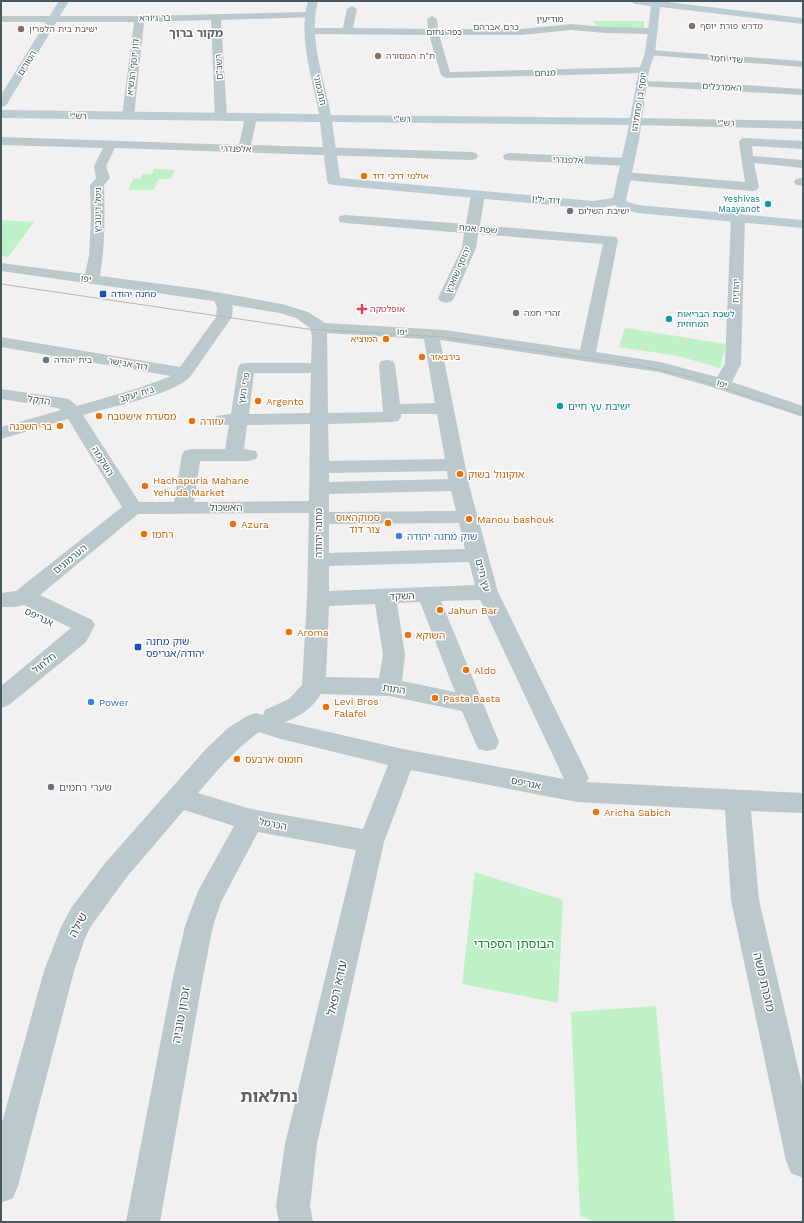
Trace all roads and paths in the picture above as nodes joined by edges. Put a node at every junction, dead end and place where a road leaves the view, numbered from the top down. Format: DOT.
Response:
graph roads {
  1 [pos="64,1"];
  2 [pos="314,1"];
  3 [pos="636,1"];
  4 [pos="656,3"];
  5 [pos="310,15"];
  6 [pos="353,16"];
  7 [pos="138,18"];
  8 [pos="216,18"];
  9 [pos="1,19"];
  10 [pos="55,19"];
  11 [pos="432,19"];
  12 [pos="475,19"];
  13 [pos="545,19"];
  14 [pos="601,20"];
  15 [pos="803,21"];
  16 [pos="309,31"];
  17 [pos="347,31"];
  18 [pos="651,31"];
  19 [pos="433,32"];
  20 [pos="477,32"];
  21 [pos="650,53"];
  22 [pos="774,62"];
  23 [pos="803,64"];
  24 [pos="644,70"];
  25 [pos="641,84"];
  26 [pos="774,90"];
  27 [pos="803,92"];
  28 [pos="1,104"];
  29 [pos="1,114"];
  30 [pos="128,116"];
  31 [pos="221,117"];
  32 [pos="251,118"];
  33 [pos="326,118"];
  34 [pos="636,122"];
  35 [pos="803,125"];
  36 [pos="1,141"];
  37 [pos="111,145"];
  38 [pos="803,145"];
  39 [pos="244,149"];
  40 [pos="332,150"];
  41 [pos="472,156"];
  42 [pos="509,157"];
  43 [pos="747,159"];
  44 [pos="627,162"];
  45 [pos="803,164"];
  46 [pos="624,176"];
  47 [pos="334,181"];
  48 [pos="478,194"];
  49 [pos="619,200"];
  50 [pos="345,218"];
  51 [pos="738,218"];
  52 [pos="803,224"];
  53 [pos="473,229"];
  54 [pos="1,266"];
  55 [pos="92,279"];
  56 [pos="220,298"];
  57 [pos="446,298"];
  58 [pos="318,328"];
  59 [pos="431,334"];
  60 [pos="1,342"];
  61 [pos="587,356"];
  62 [pos="387,365"];
  63 [pos="320,368"];
  64 [pos="184,374"];
  65 [pos="722,384"];
  66 [pos="1,394"];
  67 [pos="445,408"];
  68 [pos="803,412"];
  69 [pos="73,413"];
  70 [pos="319,419"];
  71 [pos="230,420"];
  72 [pos="392,420"];
  73 [pos="1,433"];
  74 [pos="456,465"];
  75 [pos="319,467"];
  76 [pos="460,485"];
  77 [pos="318,504"];
  78 [pos="133,508"];
  79 [pos="183,508"];
  80 [pos="468,517"];
  81 [pos="478,555"];
  82 [pos="318,560"];
  83 [pos="487,592"];
  84 [pos="428,595"];
  85 [pos="385,596"];
  86 [pos="9,598"];
  87 [pos="318,599"];
  88 [pos="81,630"];
  89 [pos="314,685"];
  90 [pos="389,687"];
  91 [pos="1,699"];
  92 [pos="473,704"];
  93 [pos="265,719"];
  94 [pos="487,742"];
  95 [pos="403,758"];
  96 [pos="576,778"];
  97 [pos="178,798"];
  98 [pos="737,800"];
  99 [pos="803,803"];
  100 [pos="251,820"];
  101 [pos="371,842"];
  102 [pos="803,1162"];
  103 [pos="1,1186"];
  104 [pos="143,1222"];
  105 [pos="296,1222"];
  1 -- 10 [label="street, הטורים"];
  2 -- 5 [label="street, תחכמוני"];
  3 -- 4 [label="street"];
  4 -- 15 [label="street"];
  4 -- 18 [label="street, יוסף בן מתתיהו"];
  5 -- 8 [label="street, בר גיורא"];
  5 -- 16 [label="street, תחכמוני"];
  6 -- 17 [label="street"];
  7 -- 8 [label="street, בר גיורא"];
  7 -- 10 [label="street, בר גיורא"];
  7 -- 30 [label="street, דון יוסף הנשיא"];
  8 -- 31 [label="street, רשב\"ם"];
  9 -- 10 [label="street, בר גיורא"];
  10 -- 28 [label="street, הטורים"];
  11 -- 19 [label="street"];
  12 -- 20 [label="street"];
  13 -- 14 [label="street, מודיעין"];
  16 -- 17 [label="street, כפר נחום"];
  16 -- 33 [label="street, תחכמוני"];
  17 -- 19 [label="street, כפר נחום"];
  18 -- 20 [label="street, כפר נחום"];
  18 -- 21 [label="street, יוסף בן מתתיהו"];
  19 -- 20 [label="street, כפר נחום"];
  19 -- 24 [label="street, מנחם"];
  21 -- 22 [label="street, שדי חמד"];
  21 -- 24 [label="street, יוסף בן מתתיהו"];
  22 -- 23 [label="street, שדי חמד"];
  22 -- 26 [label="street"];
  24 -- 25 [label="street, יוסף בן מתתיהו"];
  25 -- 26 [label="street, האמרכלים"];
  25 -- 34 [label="street, יוסף בן מתתיהו"];
  26 -- 27 [label="street, האמרכלים"];
  29 -- 30 [label="street, רש\"י"];
  30 -- 31 [label="street, רש\"י"];
  31 -- 32 [label="street, רש\"י"];
  32 -- 33 [label="street, רש\"י"];
  32 -- 39 [label="street"];
  33 -- 34 [label="street, רש\"י"];
  33 -- 40 [label="street, תחכמוני"];
  34 -- 35 [label="street, רש\"י"];
  34 -- 44 [label="street, יוסף בן מתתיהו"];
  36 -- 37 [label="street, אלפנדרי"];
  37 -- 39 [label="street, אלפנדרי"];
  37 -- 55 [label="street, גיטל דינוביץ"];
  38 -- 43 [label="street"];
  39 -- 40 [label="street, אלפנדרי"];
  40 -- 41 [label="street, אלפנדרי"];
  40 -- 47 [label="street, תחכמוני"];
  42 -- 44 [label="street, אלפנדרי"];
  43 -- 45 [label="street"];
  43 -- 46 [label="street"];
  44 -- 46 [label="street, יוסף בן מתתיהו"];
  46 -- 49 [label="street, יוסף בן מתתיהו"];
  47 -- 48 [label="street, דוד ילין"];
  48 -- 49 [label="street, דוד ילין"];
  48 -- 53 [label="street, יהוסף שוארץ"];
  49 -- 51 [label="street"];
  50 -- 53 [label="street, שפת אמת"];
  51 -- 52 [label="street"];
  51 -- 65 [label="street, יהודית"];
  53 -- 57 [label="street, יהוסף שוארץ"];
  53 -- 61 [label="street, שפת אמת"];
  54 -- 55 [label="street, יפו"];
  55 -- 56 [label="street, יפו"];
  56 -- 58 [label="street, יפו"];
  56 -- 64 [label="street, בית יעקב"];
  58 -- 59 [label="street, יפו"];
  58 -- 63 [label="street, מחנה יהודה"];
  59 -- 61 [label="street, יפו"];
  59 -- 67 [label="street, עץ חיים"];
  60 -- 64 [label="street, דוד אבישר"];
  61 -- 65 [label="street, יפו"];
  62 -- 72 [label="street"];
  63 -- 70 [label="street, מחנה יהודה"];
  63 -- 71 [label="street, פרי העץ"];
  64 -- 69 [label="street, בית יעקב"];
  65 -- 68 [label="street, יפו"];
  66 -- 69 [label="street, הדקל"];
  67 -- 72 [label="street"];
  67 -- 74 [label="street, עץ חיים"];
  69 -- 73 [label="street, בית יעקב"];
  69 -- 78 [label="street, השקמה"];
  70 -- 71 [label="street"];
  70 -- 72 [label="street"];
  70 -- 75 [label="street, מחנה יהודה"];
  71 -- 79 [label="street, פרי העץ"];
  74 -- 75 [label="street"];
  74 -- 76 [label="street, עץ חיים"];
  75 -- 77 [label="street, מחנה יהודה"];
  76 -- 77 [label="street"];
  76 -- 80 [label="street, עץ חיים"];
  77 -- 79 [label="street, האשכול"];
  77 -- 80 [label="street"];
  77 -- 82 [label="street, מחנה יהודה"];
  78 -- 79 [label="street, האשכול"];
  78 -- 86 [label="street, הערמונים"];
  80 -- 81 [label="street, עץ חיים"];
  81 -- 82 [label="street"];
  81 -- 83 [label="street, עץ חיים"];
  82 -- 87 [label="street, מחנה יהודה"];
  83 -- 84 [label="street, השקד"];
  83 -- 96 [label="street, עץ חיים"];
  84 -- 85 [label="street, השקד"];
  84 -- 92 [label="street"];
  85 -- 87 [label="street, השקד"];
  85 -- 90 [label="street"];
  86 -- 88 [label="street, אגריפס"];
  87 -- 89 [label="street, מחנה יהודה"];
  88 -- 91 [label="street, חלחול"];
  89 -- 90 [label="street, התות"];
  89 -- 93 [label="street"];
  90 -- 92 [label="street, התות"];
  92 -- 94 [label="street"];
  93 -- 95 [label="street, אגריפס"];
  93 -- 97 [label="street, שילה"];
  95 -- 98 [label="street, אגריפס"];
  95 -- 101 [label="street, עזרא רפאל"];
  97 -- 100 [label="street, הכרמל"];
  97 -- 103 [label="street, שילה"];
  98 -- 99 [label="street, אגריפס"];
  98 -- 102 [label="street, מזכרת משה"];
  100 -- 101 [label="street, הכרמל"];
  100 -- 104 [label="street, זכרון טוביה"];
  101 -- 105 [label="street, עזרא רפאל"];
}
